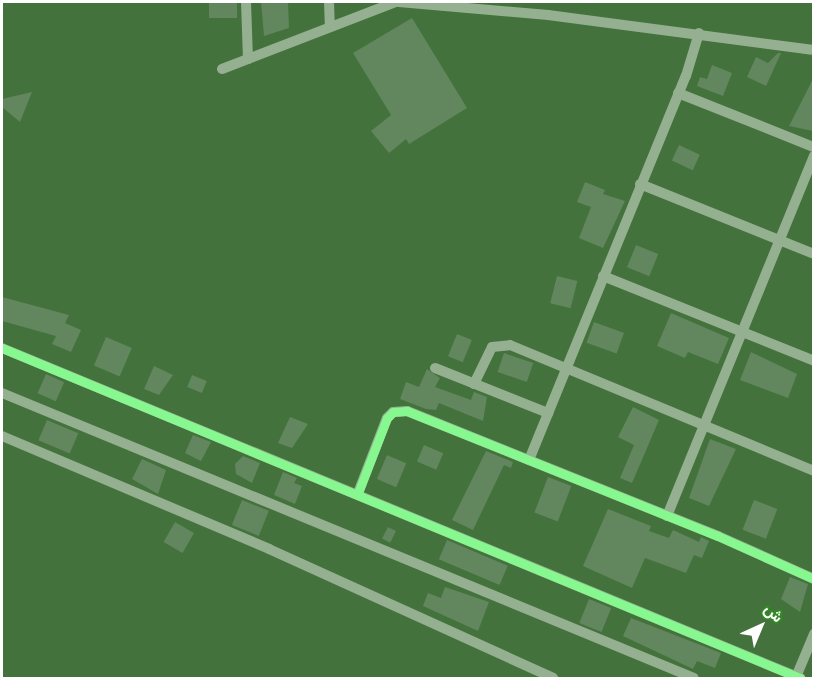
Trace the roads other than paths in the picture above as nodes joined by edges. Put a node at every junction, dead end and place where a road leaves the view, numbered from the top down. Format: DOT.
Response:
graph roads {
  1 [pos="246,2"];
  2 [pos="329,2"];
  3 [pos="398,2"];
  4 [pos="330,27"];
  5 [pos="699,33"];
  6 [pos="813,50"];
  7 [pos="248,59"];
  8 [pos="222,69"];
  9 [pos="678,93"];
  10 [pos="813,147"];
  11 [pos="813,156"];
  12 [pos="640,184"];
  13 [pos="778,239"];
  14 [pos="813,254"];
  15 [pos="603,276"];
  16 [pos="742,332"];
  17 [pos="2,348"];
  18 [pos="813,361"];
  19 [pos="567,366"];
  20 [pos="435,368"];
  21 [pos="474,384"];
  22 [pos="2,393"];
  23 [pos="548,413"];
  24 [pos="704,426"];
  25 [pos="2,436"];
  26 [pos="529,460"];
  27 [pos="813,471"];
  28 [pos="358,493"];
  29 [pos="667,516"];
  30 [pos="813,579"];
  31 [pos="813,634"];
  32 [pos="553,678"];
  33 [pos="694,678"];
  34 [pos="798,678"];
  1 -- 7 [label="street"];
  2 -- 4 [label="street"];
  3 -- 4 [label="street"];
  3 -- 5 [label="street"];
  4 -- 7 [label="street"];
  5 -- 6 [label="street"];
  5 -- 9 [label="street"];
  7 -- 8 [label="street"];
  9 -- 10 [label="street"];
  9 -- 12 [label="street"];
  11 -- 13 [label="street"];
  12 -- 13 [label="street"];
  12 -- 15 [label="street"];
  13 -- 14 [label="street"];
  13 -- 16 [label="street"];
  15 -- 16 [label="street"];
  15 -- 19 [label="street"];
  16 -- 18 [label="street"];
  16 -- 24 [label="street"];
  17 -- 28 [label="street"];
  19 -- 21 [label="street"];
  19 -- 23 [label="street"];
  19 -- 24 [label="street"];
  20 -- 21 [label="street"];
  21 -- 23 [label="street"];
  22 -- 33 [label="street"];
  23 -- 26 [label="street"];
  24 -- 27 [label="street"];
  24 -- 29 [label="street"];
  25 -- 32 [label="street"];
  26 -- 28 [label="street"];
  26 -- 29 [label="street"];
  28 -- 34 [label="street"];
  29 -- 30 [label="street"];
  31 -- 34 [label="street"];
}
